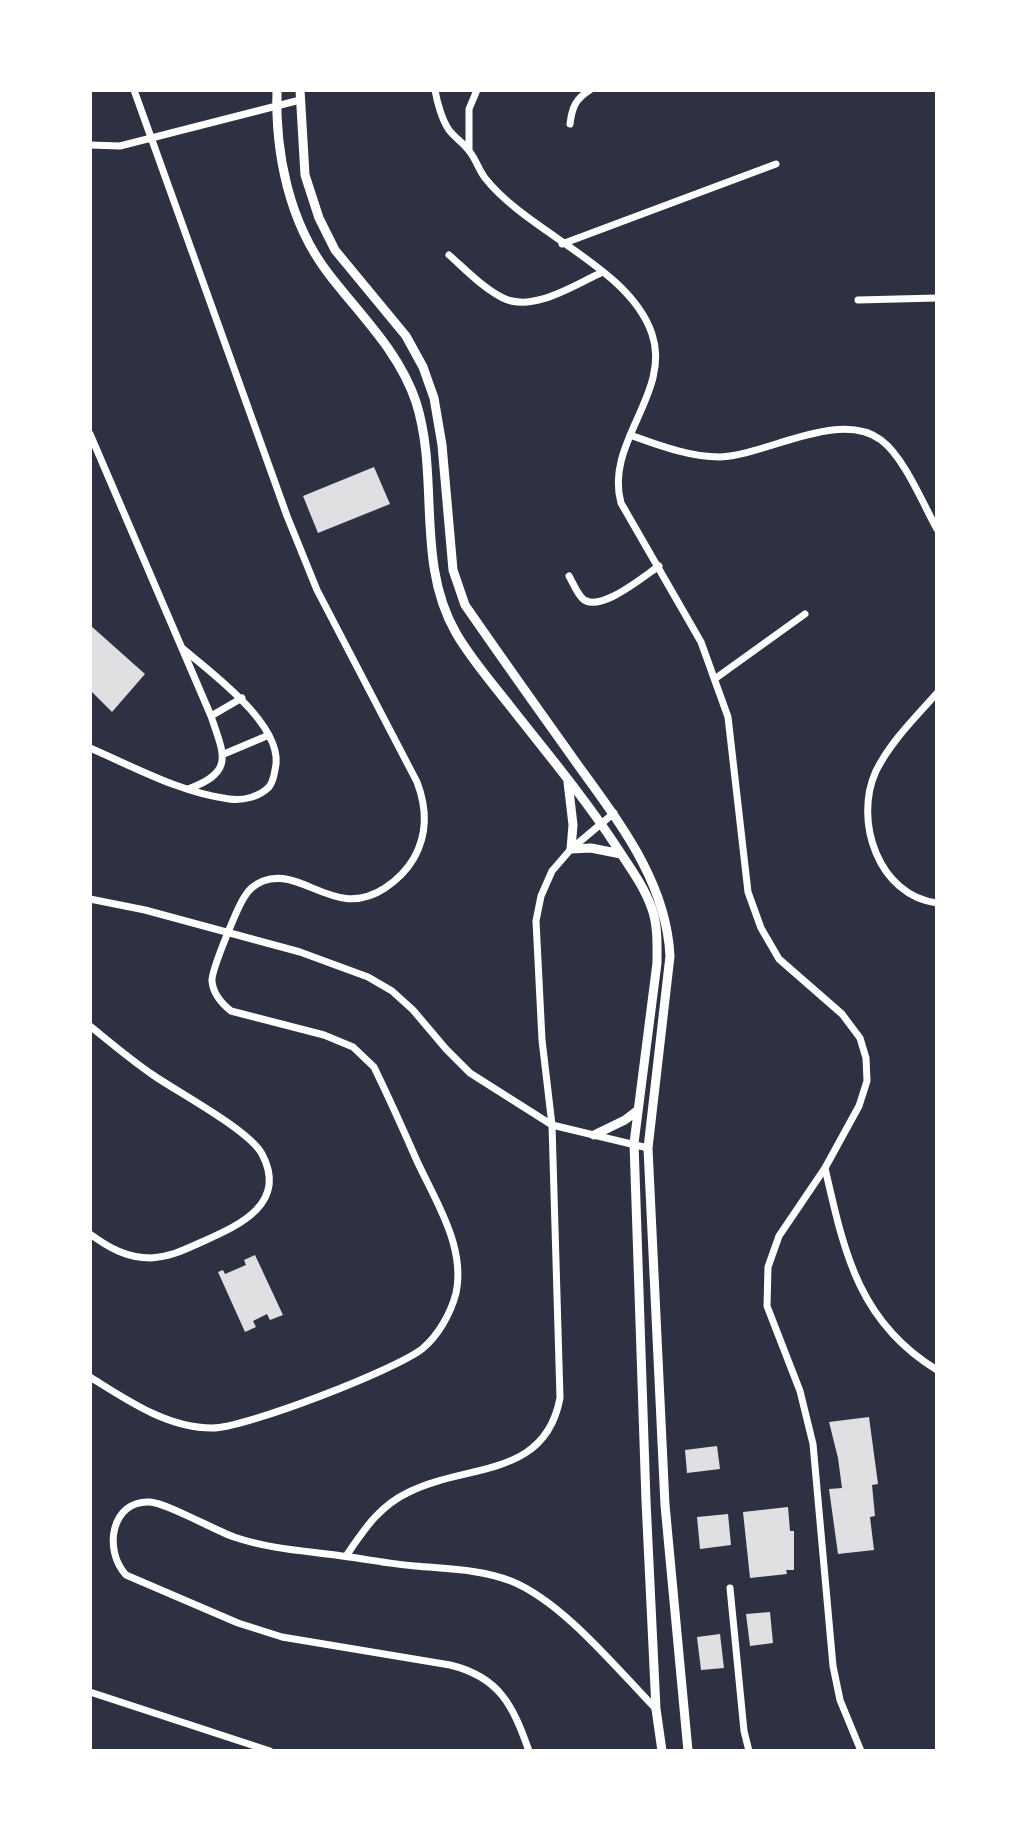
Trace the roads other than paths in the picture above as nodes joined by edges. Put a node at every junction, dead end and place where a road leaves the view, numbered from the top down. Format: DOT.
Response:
graph roads {
  1 [pos="134,90"];
  2 [pos="277,90"];
  3 [pos="435,90"];
  4 [pos="477,90"];
  5 [pos="590,90"];
  6 [pos="300,95"];
  7 [pos="276,105"];
  8 [pos="570,124"];
  9 [pos="150,139"];
  10 [pos="90,145"];
  11 [pos="469,150"];
  12 [pos="776,164"];
  13 [pos="562,244"];
  14 [pos="449,255"];
  15 [pos="603,272"];
  16 [pos="937,298"];
  17 [pos="858,300"];
  18 [pos="90,434"];
  19 [pos="630,435"];
  20 [pos="937,529"];
  21 [pos="659,566"];
  22 [pos="569,576"];
  23 [pos="805,614"];
  24 [pos="180,646"];
  25 [pos="716,678"];
  26 [pos="937,693"];
  27 [pos="242,698"];
  28 [pos="211,716"];
  29 [pos="269,735"];
  30 [pos="90,748"];
  31 [pos="224,754"];
  32 [pos="567,778"];
  33 [pos="188,789"];
  34 [pos="614,813"];
  35 [pos="602,825"];
  36 [pos="571,849"];
  37 [pos="621,854"];
  38 [pos="90,899"];
  39 [pos="937,903"];
  40 [pos="228,934"];
  41 [pos="90,1026"];
  42 [pos="638,1110"];
  43 [pos="552,1125"];
  44 [pos="594,1135"];
  45 [pos="634,1143"];
  46 [pos="648,1148"];
  47 [pos="825,1168"];
  48 [pos="90,1234"];
  49 [pos="937,1370"];
  50 [pos="90,1377"];
  51 [pos="346,1556"];
  52 [pos="730,1588"];
  53 [pos="90,1692"];
  54 [pos="656,1709"];
  55 [pos="270,1751"];
  56 [pos="529,1751"];
  57 [pos="662,1751"];
  58 [pos="688,1751"];
  59 [pos="749,1751"];
  60 [pos="861,1751"];
  1 -- 9 [label="street"];
  2 -- 7 [label="street"];
  3 -- 11 [label="street"];
  4 -- 11 [label="street"];
  5 -- 8 [label="street"];
  6 -- 7 [label="street"];
  6 -- 34 [label="street"];
  7 -- 9 [label="street"];
  7 -- 32 [label="street"];
  9 -- 10 [label="street"];
  9 -- 40 [label="street"];
  11 -- 13 [label="street"];
  12 -- 13 [label="street"];
  13 -- 15 [label="street"];
  14 -- 15 [label="street"];
  15 -- 19 [label="street"];
  16 -- 17 [label="street"];
  18 -- 24 [label="street"];
  19 -- 20 [label="street"];
  19 -- 21 [label="street"];
  21 -- 22 [label="street"];
  21 -- 25 [label="street"];
  23 -- 25 [label="street"];
  24 -- 27 [label="street"];
  24 -- 28 [label="street"];
  25 -- 47 [label="street"];
  26 -- 39 [label="street"];
  27 -- 28 [label="street"];
  27 -- 29 [label="street"];
  28 -- 31 [label="street"];
  29 -- 31 [label="street"];
  29 -- 33 [label="street"];
  30 -- 33 [label="street"];
  31 -- 33 [label="street"];
  32 -- 35 [label="street"];
  32 -- 36 [label="street"];
  34 -- 35 [label="street"];
  34 -- 46 [label="street"];
  35 -- 36 [label="street"];
  35 -- 37 [label="street"];
  36 -- 37 [label="street"];
  36 -- 43 [label="street"];
  37 -- 42 [label="street"];
  38 -- 40 [label="street"];
  40 -- 43 [label="street"];
  40 -- 50 [label="street"];
  41 -- 48 [label="street"];
  42 -- 44 [label="street"];
  42 -- 45 [label="street"];
  43 -- 44 [label="street"];
  43 -- 51 [label="street"];
  44 -- 45 [label="street"];
  45 -- 46 [label="street"];
  45 -- 54 [label="street"];
  46 -- 58 [label="street"];
  47 -- 49 [label="street"];
  47 -- 60 [label="street"];
  51 -- 54 [label="street"];
  51 -- 56 [label="street"];
  52 -- 59 [label="street"];
  53 -- 55 [label="street"];
  54 -- 57 [label="street"];
}
